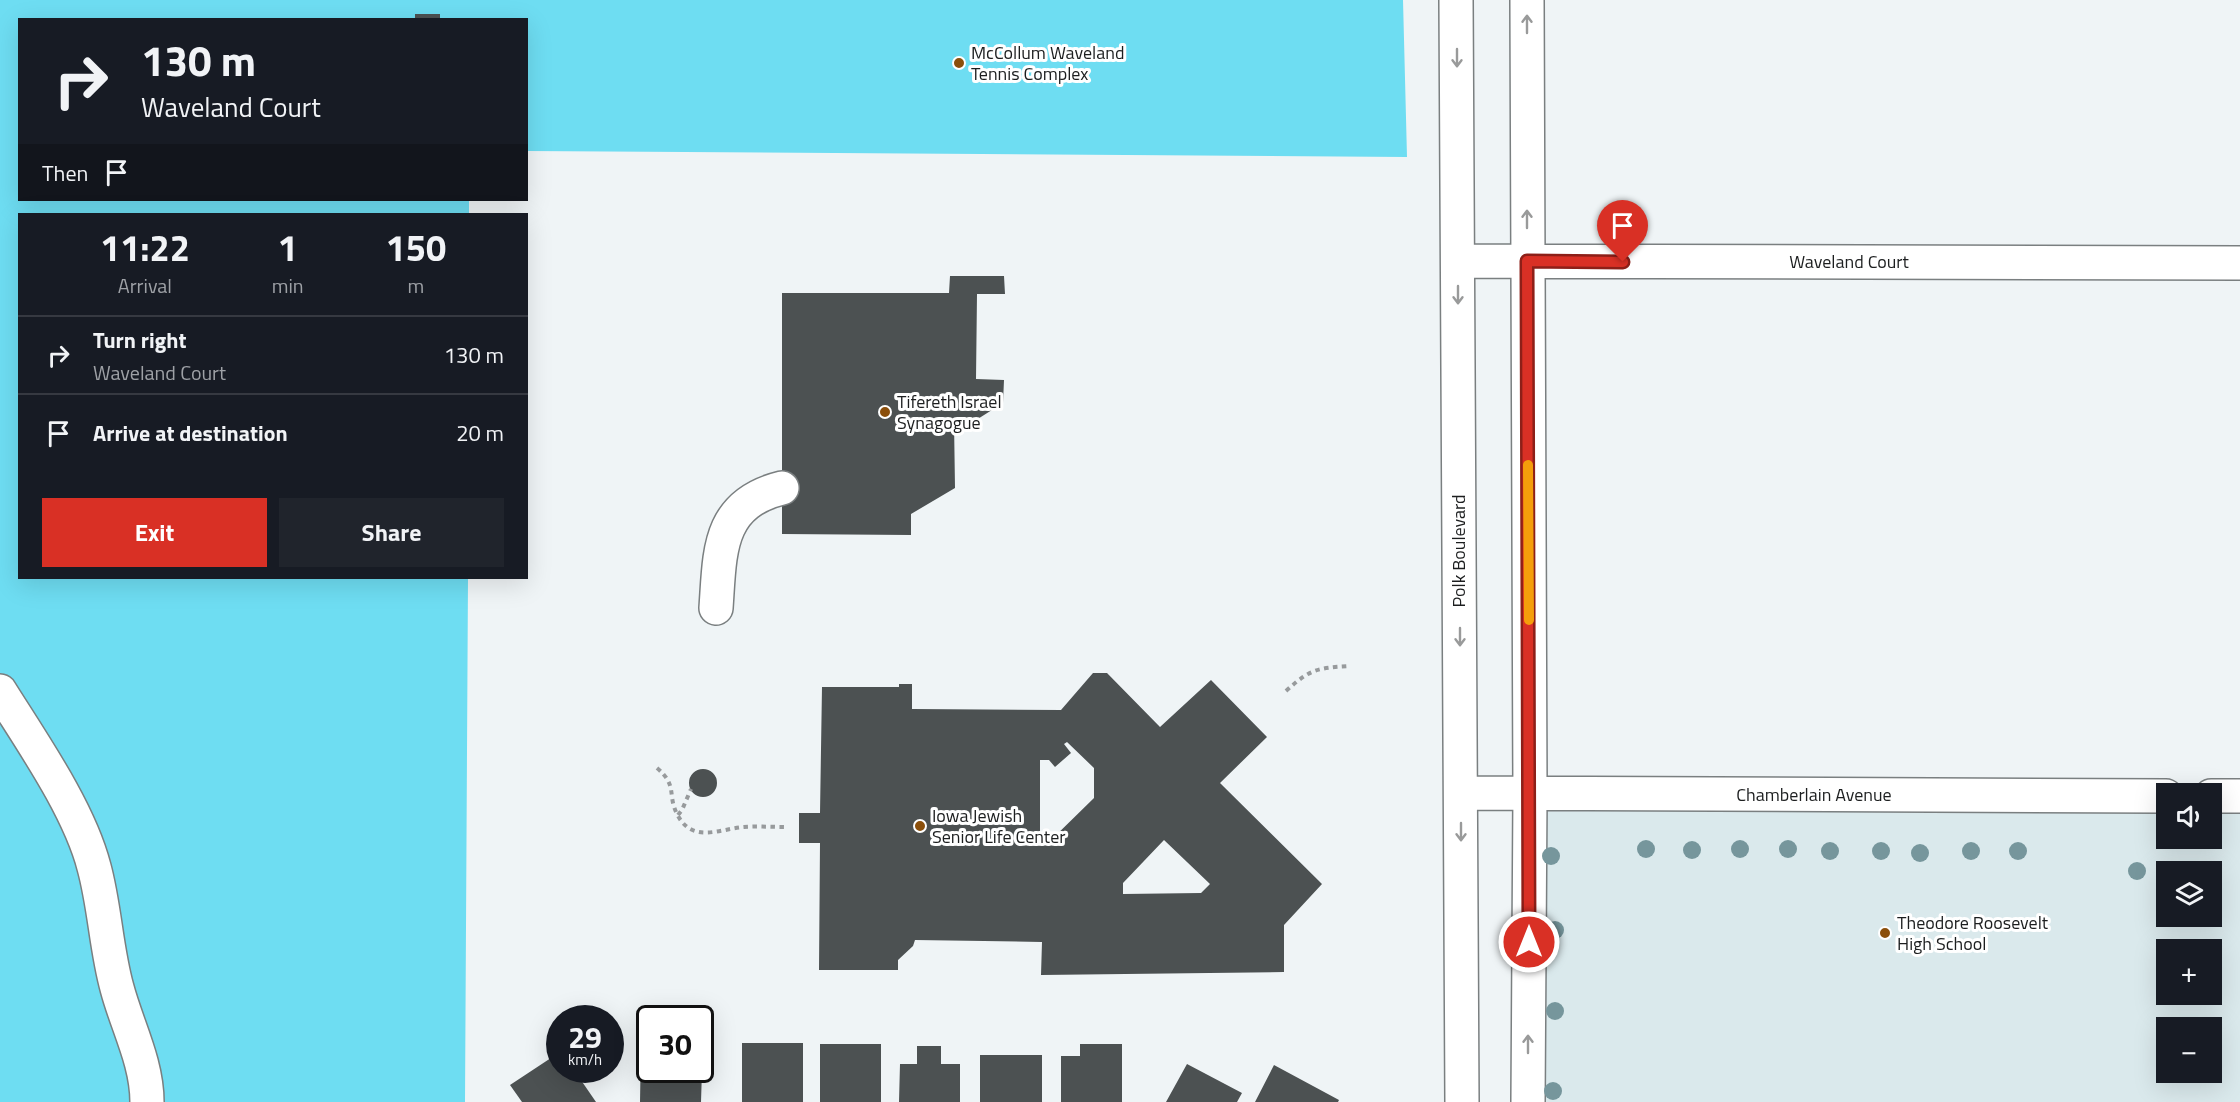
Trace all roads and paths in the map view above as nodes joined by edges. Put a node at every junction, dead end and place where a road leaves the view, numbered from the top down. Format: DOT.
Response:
graph roads {
  1 [pos="1456,0"];
  2 [pos="1527,0"];
  3 [pos="1458,261"];
  4 [pos="1527,261"];
  5 [pos="2240,263"];
  6 [pos="782,488"];
  7 [pos="716,608"];
  8 [pos="1350,666"];
  9 [pos="0,691"];
  10 [pos="1286,691"];
  11 [pos="657,768"];
  12 [pos="691,789"];
  13 [pos="1461,793"];
  14 [pos="1530,794"];
  15 [pos="2156,796"];
  16 [pos="2222,796"];
  17 [pos="2240,796"];
  18 [pos="678,815"];
  19 [pos="786,827"];
  20 [pos="147,1102"];
  21 [pos="1462,1102"];
  22 [pos="1528,1102"];
  1 -- 3 [label="street, Polk Boulevard, one-way"];
  4 -- 2 [label="street, one-way"];
  3 -- 4 [label="street, Waveland Court"];
  3 -- 13 [label="street, Polk Boulevard, one-way"];
  4 -- 5 [label="street, Waveland Court"];
  4 -- 14 [label="street"];
  6 -- 7 [label="street"];
  8 -- 10 [label="path"];
  9 -- 20 [label="street"];
  11 -- 18 [label="path"];
  12 -- 18 [label="path"];
  13 -- 14 [label="street, Chamberlain Avenue"];
  13 -- 21 [label="street, Polk Boulevard, one-way"];
  14 -- 15 [label="street, Chamberlain Avenue"];
  22 -- 14 [label="street, one-way"];
  16 -- 17 [label="street"];
  18 -- 19 [label="path"];
}
